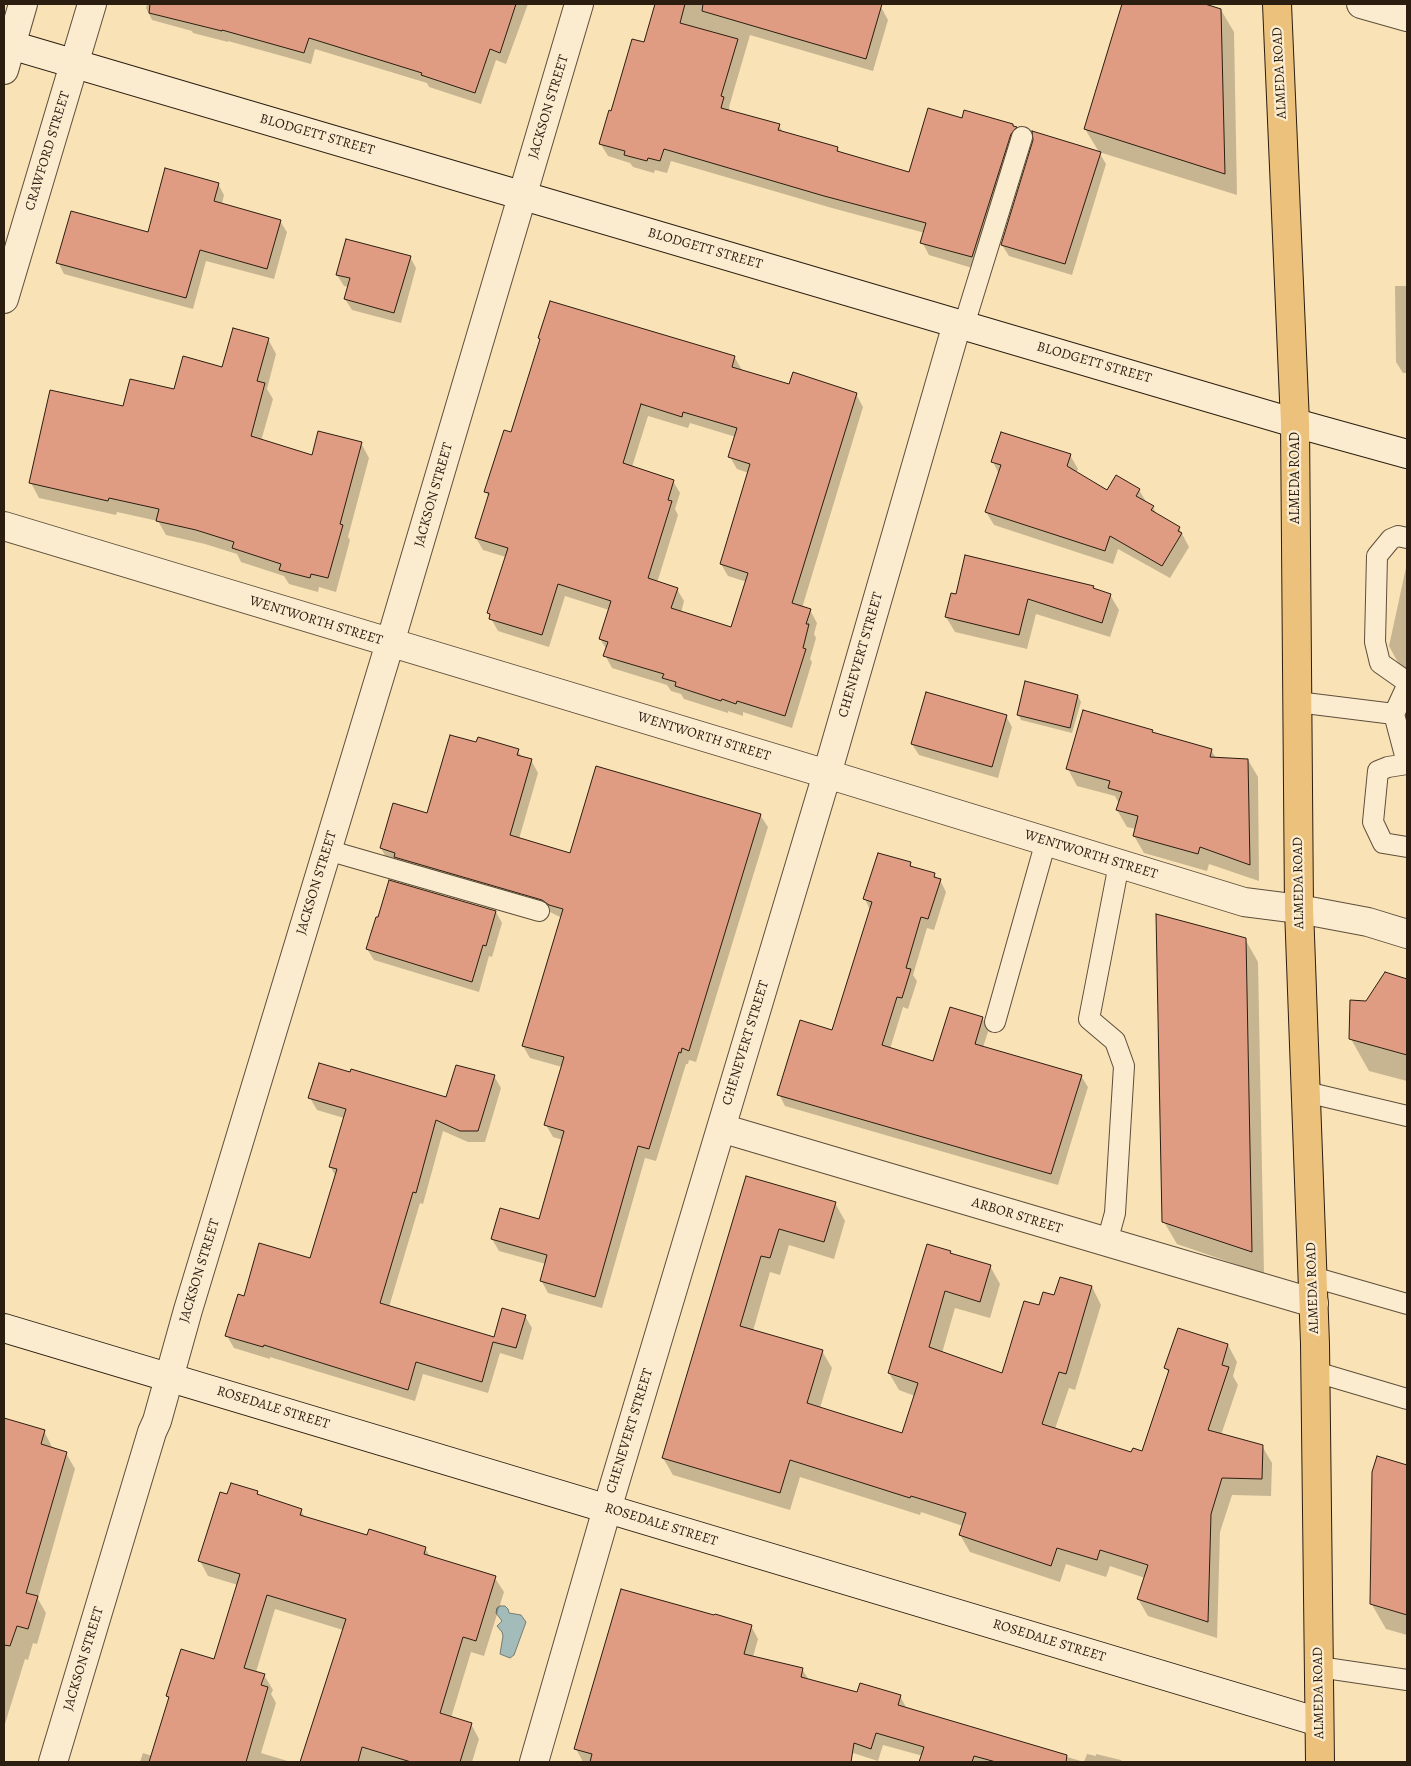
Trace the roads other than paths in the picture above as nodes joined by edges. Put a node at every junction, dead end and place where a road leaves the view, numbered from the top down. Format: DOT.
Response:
graph roads {
  1 [pos="23,4"];
  2 [pos="92,4"];
  3 [pos="580,4"];
  4 [pos="1277,4"];
  5 [pos="1361,4"];
  6 [pos="1407,17"];
  7 [pos="6,53"];
  8 [pos="74,64"];
  9 [pos="1022,138"];
  10 [pos="522,196"];
  11 [pos="4,299"];
  12 [pos="960,325"];
  13 [pos="1295,423"];
  14 [pos="1407,454"];
  15 [pos="4,526"];
  16 [pos="1407,538"];
  17 [pos="390,643"];
  18 [pos="1407,682"];
  19 [pos="1407,686"];
  20 [pos="1297,702"];
  21 [pos="1394,714"];
  22 [pos="1407,764"];
  23 [pos="827,774"];
  24 [pos="1046,841"];
  25 [pos="1407,847"];
  26 [pos="327,850"];
  27 [pos="1119,864"];
  28 [pos="1299,908"];
  29 [pos="539,911"];
  30 [pos="1407,934"];
  31 [pos="995,1022"];
  32 [pos="1306,1092"];
  33 [pos="1407,1116"];
  34 [pos="721,1128"];
  35 [pos="1107,1242"];
  36 [pos="1313,1290"];
  37 [pos="1407,1304"];
  38 [pos="4,1328"];
  39 [pos="1316,1372"];
  40 [pos="168,1377"];
  41 [pos="1407,1399"];
  42 [pos="607,1509"];
  43 [pos="1318,1667"];
  44 [pos="1407,1680"];
  45 [pos="1319,1722"];
  46 [pos="53,1762"];
  47 [pos="534,1762"];
  48 [pos="1320,1762"];
  1 -- 7 [label="street"];
  2 -- 8 [label="street, CRAWFORD STREET"];
  3 -- 10 [label="street, JACKSON STREET"];
  4 -- 13 [label="main road, ALMEDA ROAD"];
  5 -- 6 [label="street"];
  7 -- 8 [label="street, BLODGETT STREET"];
  8 -- 10 [label="street, BLODGETT STREET"];
  8 -- 11 [label="street, CRAWFORD STREET"];
  9 -- 12 [label="lane"];
  10 -- 12 [label="street, BLODGETT STREET"];
  10 -- 17 [label="street, JACKSON STREET"];
  12 -- 13 [label="street, BLODGETT STREET"];
  12 -- 23 [label="street, CHENEVERT STREET"];
  13 -- 14 [label="street, BLODGETT STREET"];
  13 -- 20 [label="main road, ALMEDA ROAD"];
  15 -- 17 [label="street, WENTWORTH STREET"];
  16 -- 18 [label="lane"];
  17 -- 23 [label="street, WENTWORTH STREET"];
  17 -- 26 [label="street, JACKSON STREET"];
  19 -- 21 [label="lane"];
  20 -- 21 [label="lane"];
  20 -- 28 [label="main road, ALMEDA ROAD"];
  21 -- 22 [label="lane"];
  22 -- 25 [label="lane"];
  23 -- 24 [label="street, WENTWORTH STREET"];
  23 -- 34 [label="street, CHENEVERT STREET"];
  24 -- 27 [label="street, WENTWORTH STREET"];
  24 -- 31 [label="lane"];
  26 -- 29 [label="lane"];
  26 -- 40 [label="street, JACKSON STREET"];
  27 -- 28 [label="street, WENTWORTH STREET"];
  27 -- 35 [label="lane"];
  28 -- 30 [label="street, WENTWORTH STREET"];
  28 -- 32 [label="main road, ALMEDA ROAD"];
  32 -- 33 [label="lane"];
  32 -- 36 [label="main road, ALMEDA ROAD"];
  34 -- 35 [label="street, ARBOR STREET"];
  34 -- 42 [label="street, CHENEVERT STREET"];
  35 -- 36 [label="street, ARBOR STREET"];
  36 -- 37 [label="lane"];
  36 -- 39 [label="main road, ALMEDA ROAD"];
  38 -- 40 [label="street, ROSEDALE STREET"];
  39 -- 41 [label="lane"];
  39 -- 43 [label="main road, ALMEDA ROAD"];
  40 -- 42 [label="street, ROSEDALE STREET"];
  40 -- 46 [label="street, JACKSON STREET"];
  42 -- 45 [label="street, ROSEDALE STREET"];
  42 -- 47 [label="street, CHENEVERT STREET"];
  43 -- 44 [label="lane"];
  43 -- 45 [label="main road, ALMEDA ROAD"];
  45 -- 48 [label="main road, ALMEDA ROAD"];
}
